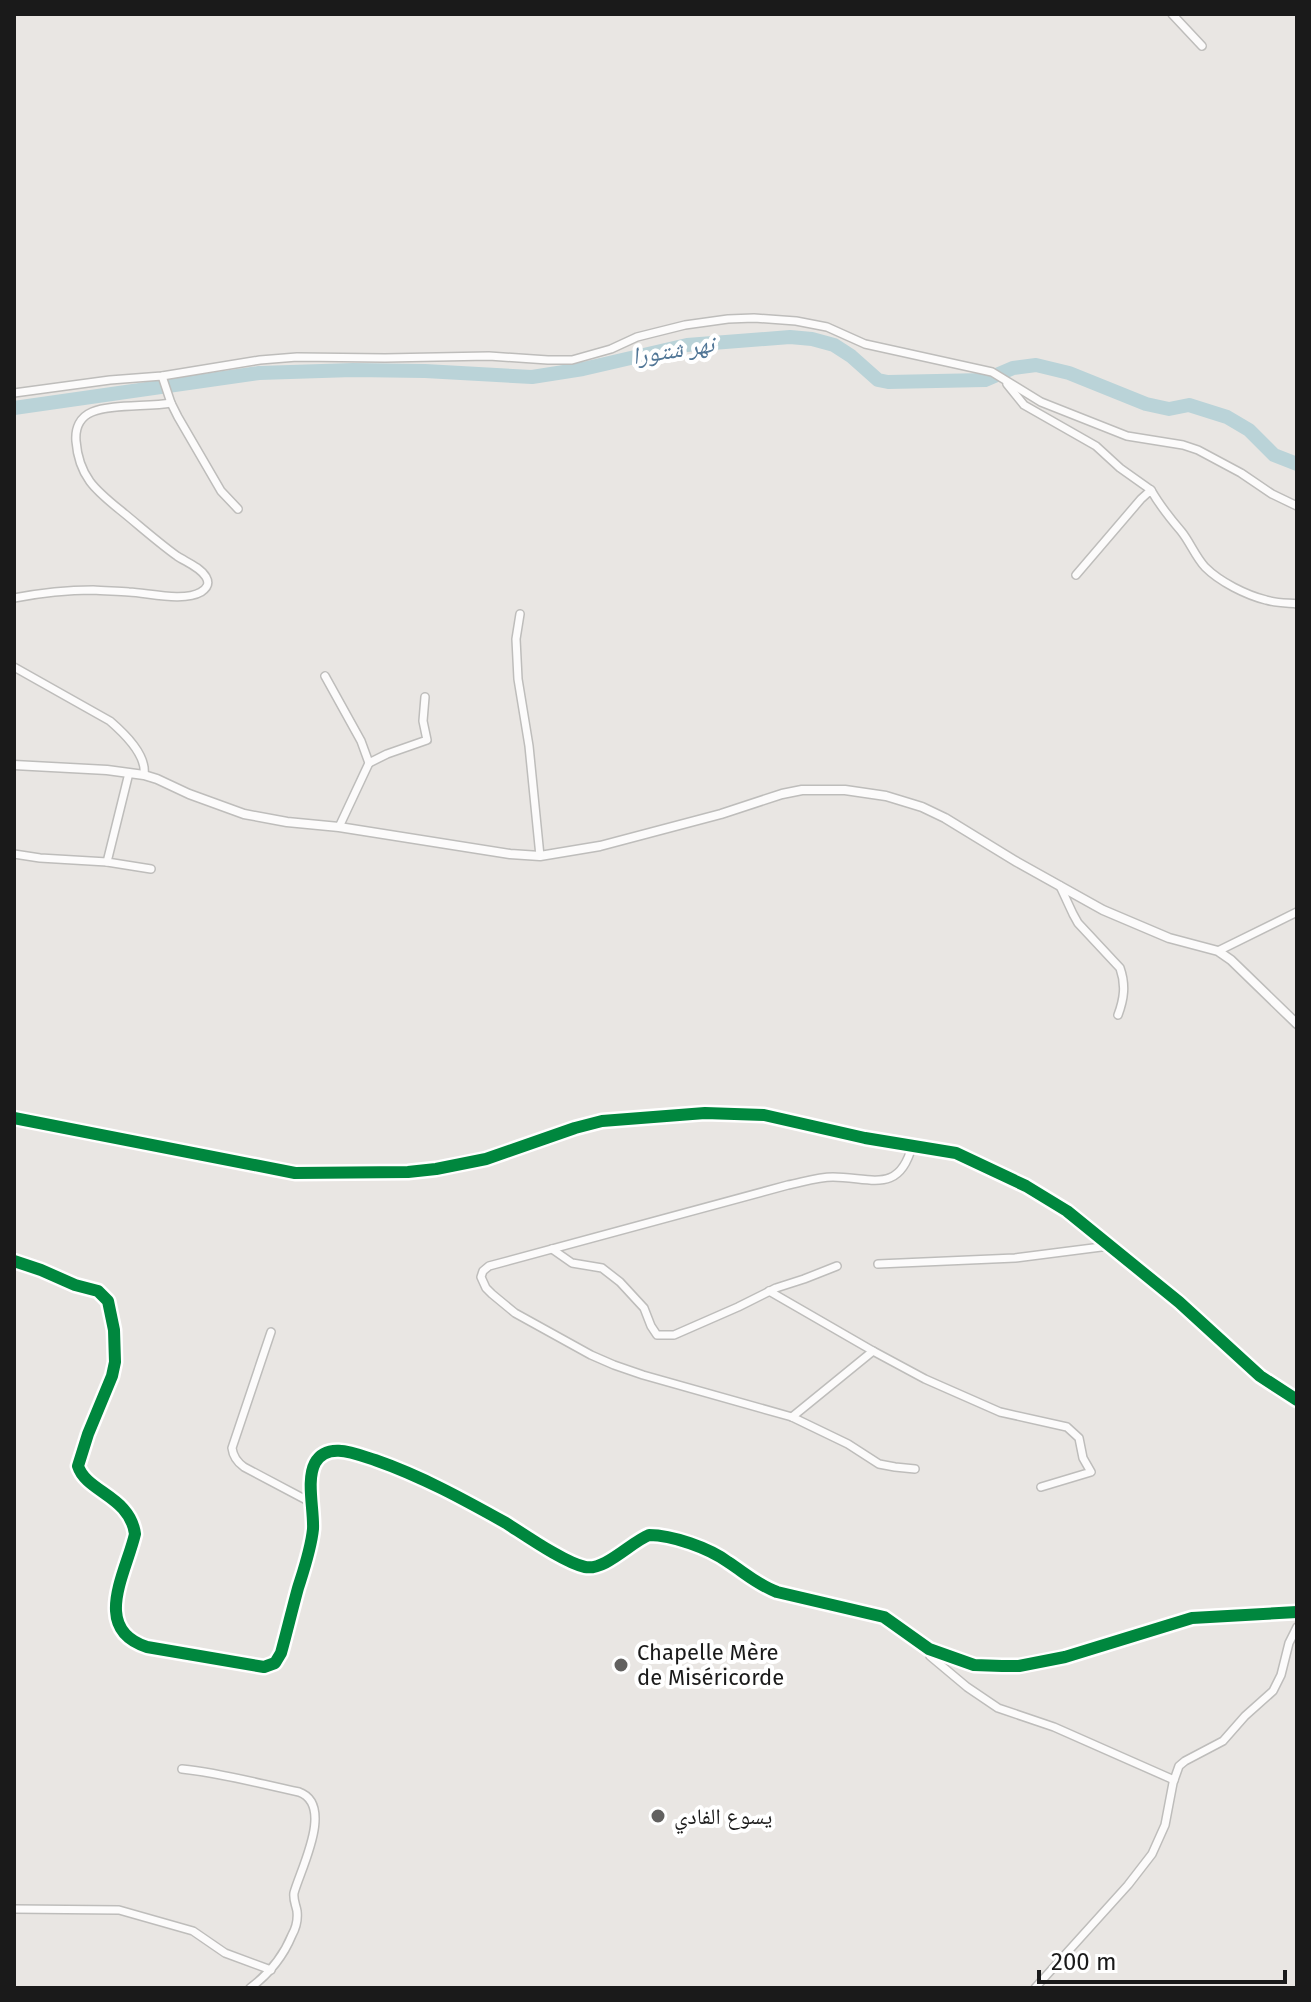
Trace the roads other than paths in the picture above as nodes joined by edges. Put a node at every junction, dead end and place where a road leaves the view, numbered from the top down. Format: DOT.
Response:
graph roads {
  1 [pos="1172,14"];
  2 [pos="1202,46"];
  3 [pos="164,379"];
  4 [pos="1003,379"];
  5 [pos="14,393"];
  6 [pos="171,403"];
  7 [pos="1151,490"];
  8 [pos="1297,506"];
  9 [pos="238,509"];
  10 [pos="1076,575"];
  11 [pos="14,598"];
  12 [pos="1297,604"];
  13 [pos="520,614"];
  14 [pos="14,667"];
  15 [pos="325,676"];
  16 [pos="425,697"];
  17 [pos="369,763"];
  18 [pos="14,765"];
  19 [pos="129,773"];
  20 [pos="144,775"];
  21 [pos="339,827"];
  22 [pos="14,854"];
  23 [pos="540,856"];
  24 [pos="107,862"];
  25 [pos="151,869"];
  26 [pos="1060,886"];
  27 [pos="1297,912"];
  28 [pos="1218,951"];
  29 [pos="1118,1015"];
  30 [pos="1297,1024"];
  31 [pos="14,1118"];
  32 [pos="912,1146"];
  33 [pos="1109,1246"];
  34 [pos="552,1249"];
  35 [pos="14,1261"];
  36 [pos="878,1264"];
  37 [pos="837,1266"];
  38 [pos="769,1291"];
  39 [pos="271,1332"];
  40 [pos="873,1351"];
  41 [pos="1297,1400"];
  42 [pos="792,1417"];
  43 [pos="915,1469"];
  44 [pos="1041,1487"];
  45 [pos="312,1503"];
  46 [pos="1297,1612"];
  47 [pos="1297,1627"];
  48 [pos="929,1649"];
  49 [pos="182,1769"];
  50 [pos="1174,1780"];
  51 [pos="14,1909"];
  52 [pos="271,1970"];
  53 [pos="250,1988"];
  54 [pos="1035,1988"];
  1 -- 2 [label="street"];
  3 -- 4 [label="street"];
  3 -- 5 [label="street"];
  3 -- 6 [label="street"];
  4 -- 7 [label="street"];
  4 -- 8 [label="street"];
  6 -- 9 [label="street"];
  6 -- 11 [label="street"];
  7 -- 10 [label="street"];
  7 -- 12 [label="street"];
  13 -- 23 [label="street"];
  14 -- 20 [label="street"];
  15 -- 17 [label="street"];
  16 -- 17 [label="street"];
  17 -- 21 [label="street"];
  18 -- 19 [label="street"];
  19 -- 20 [label="street"];
  19 -- 24 [label="street"];
  20 -- 21 [label="street"];
  21 -- 23 [label="street"];
  22 -- 24 [label="street"];
  23 -- 26 [label="street"];
  24 -- 25 [label="street"];
  26 -- 28 [label="street"];
  26 -- 29 [label="street"];
  27 -- 28 [label="street"];
  28 -- 30 [label="street"];
  31 -- 32 [label="street"];
  32 -- 33 [label="street"];
  32 -- 34 [label="street"];
  33 -- 36 [label="street"];
  33 -- 41 [label="street"];
  34 -- 38 [label="street"];
  34 -- 42 [label="street"];
  35 -- 45 [label="street"];
  37 -- 38 [label="street"];
  38 -- 40 [label="street"];
  39 -- 45 [label="street"];
  40 -- 42 [label="street"];
  40 -- 44 [label="street"];
  42 -- 43 [label="street"];
  45 -- 48 [label="street"];
  46 -- 48 [label="street"];
  47 -- 50 [label="street"];
  48 -- 50 [label="street"];
  49 -- 52 [label="street"];
  50 -- 54 [label="street"];
  51 -- 52 [label="street"];
  52 -- 53 [label="street"];
}
